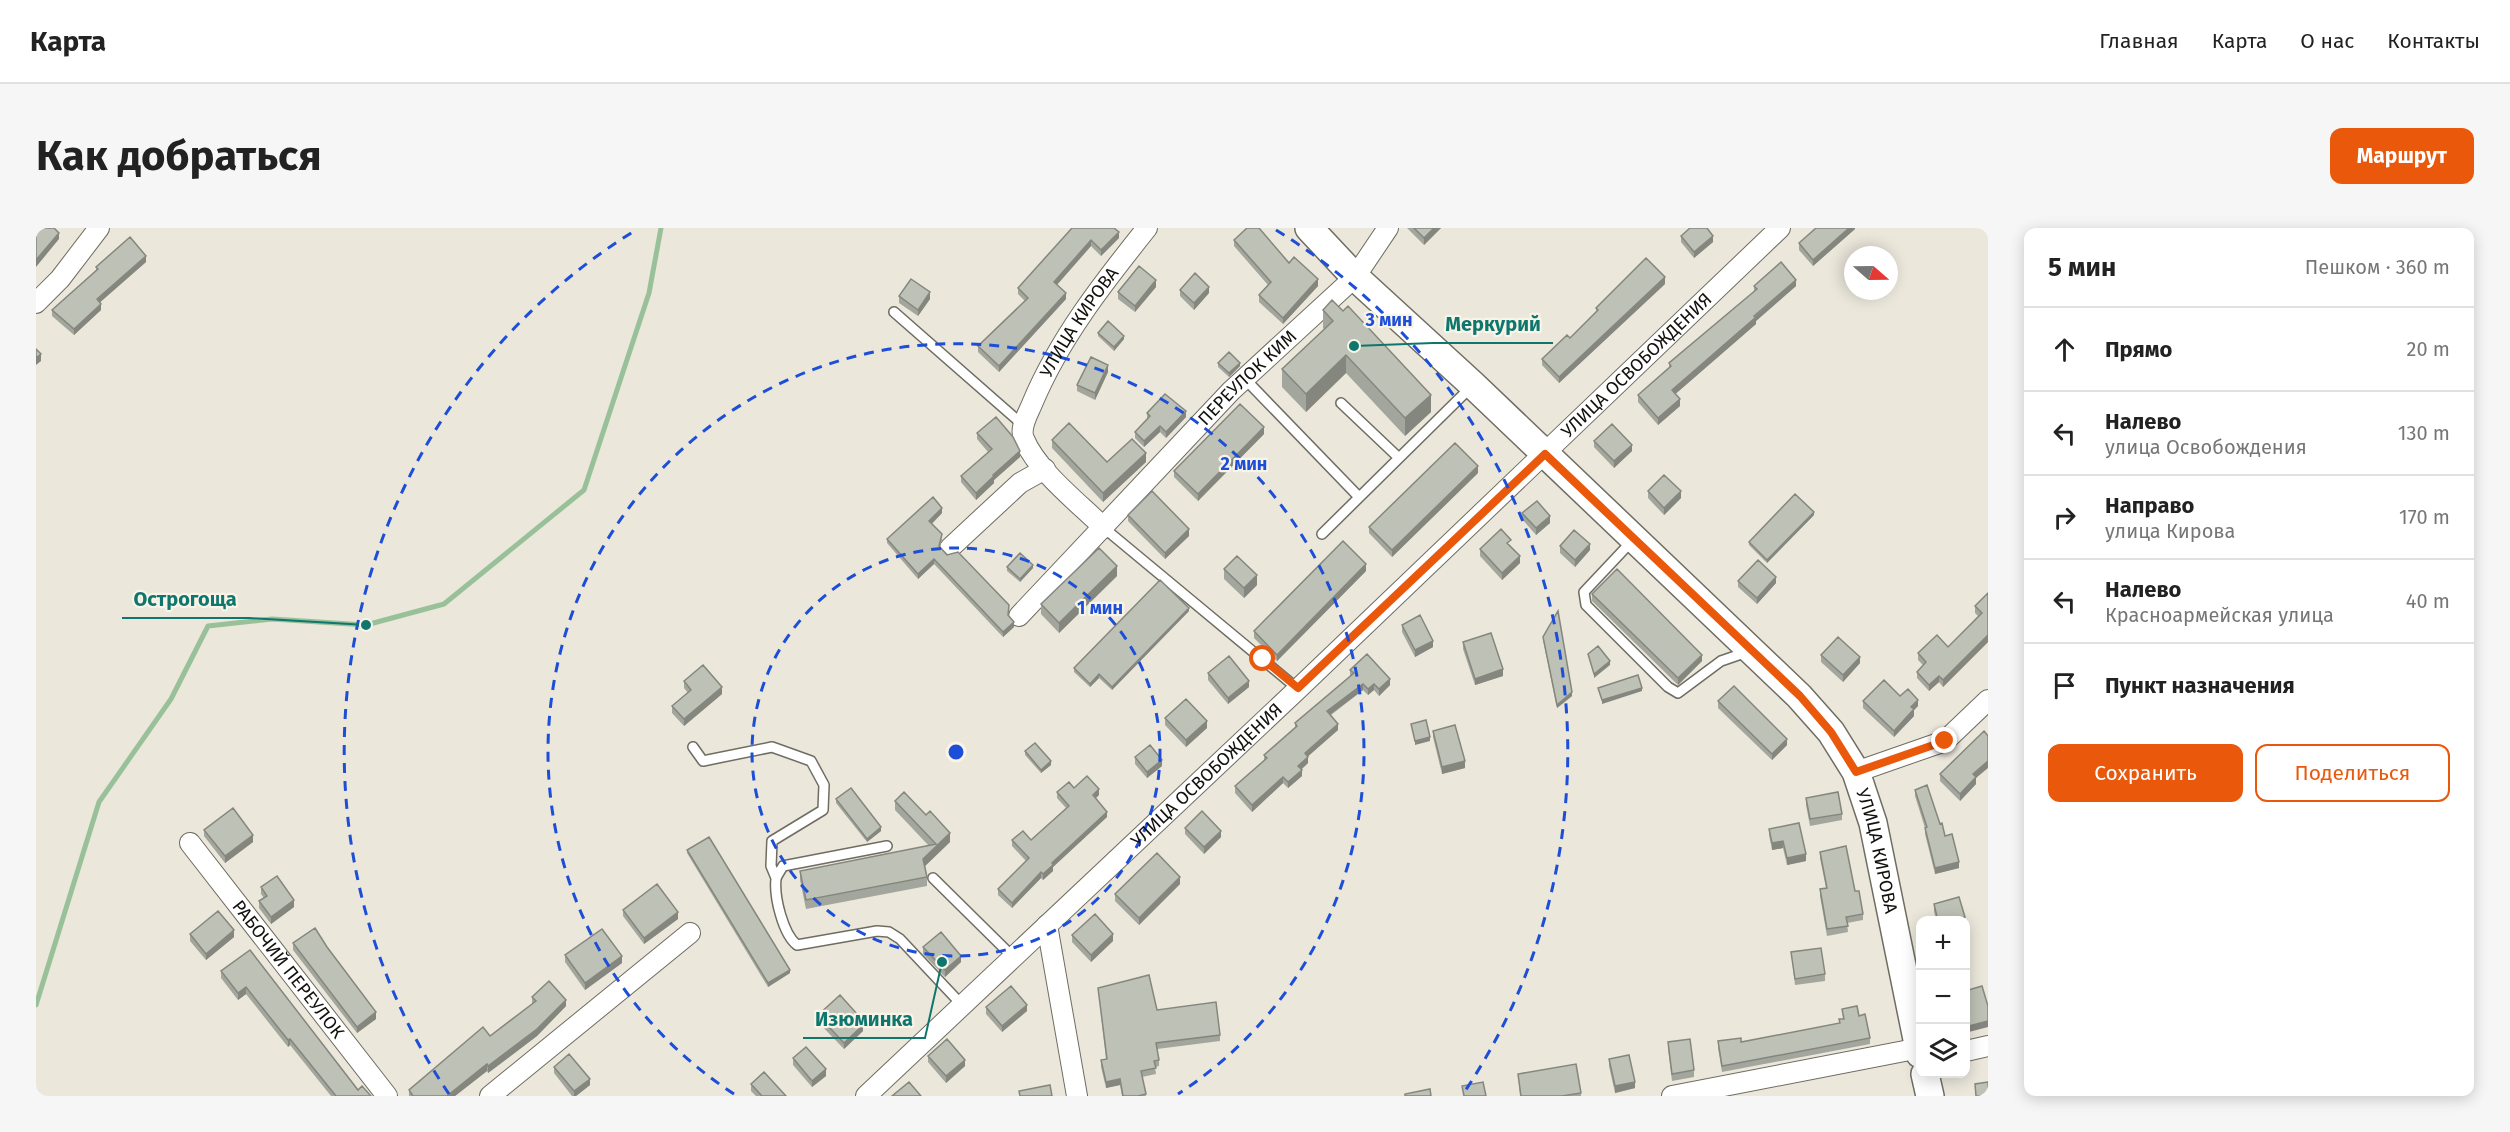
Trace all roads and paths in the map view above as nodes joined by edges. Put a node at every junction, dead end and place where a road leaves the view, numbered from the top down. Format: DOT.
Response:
graph roads {
  1 [pos="99,228"];
  2 [pos="1147,228"];
  3 [pos="1309,228"];
  4 [pos="1388,228"];
  5 [pos="1780,228"];
  6 [pos="1355,277"];
  7 [pos="36,303"];
  8 [pos="894,312"];
  9 [pos="1245,379"];
  10 [pos="1473,384"];
  11 [pos="1341,403"];
  12 [pos="1023,425"];
  13 [pos="1545,454"];
  14 [pos="1399,458"];
  15 [pos="1045,469"];
  16 [pos="1359,497"];
  17 [pos="1104,528"];
  18 [pos="1322,534"];
  19 [pos="1634,538"];
  20 [pos="950,548"];
  21 [pos="1019,616"];
  22 [pos="1752,650"];
  23 [pos="1298,688"];
  24 [pos="1988,700"];
  25 [pos="693,747"];
  26 [pos="1856,772"];
  27 [pos="190,843"];
  28 [pos="887,846"];
  29 [pos="933,878"];
  30 [pos="776,879"];
  31 [pos="1047,925"];
  32 [pos="690,933"];
  33 [pos="1013,957"];
  34 [pos="962,1005"];
  35 [pos="1916,1031"];
  36 [pos="1988,1046"];
  37 [pos="1970,1050"];
  38 [pos="1916,1051"];
  39 [pos="1926,1078"];
  40 [pos="387,1096"];
  41 [pos="490,1096"];
  42 [pos="866,1096"];
  43 [pos="1077,1096"];
  44 [pos="1672,1096"];
  45 [pos="1930,1096"];
  1 -- 7 [label="street"];
  2 -- 12 [label="street, УЛИЦА КИРОВА"];
  3 -- 6 [label="main road, УЛИЦА КИРОВА"];
  4 -- 6 [label="street, ПЕРЕУЛОК КИМ"];
  5 -- 13 [label="street, УЛИЦА ОСВОБОЖДЕНИЯ"];
  6 -- 9 [label="street, ПЕРЕУЛОК КИМ"];
  6 -- 10 [label="main road, УЛИЦА КИРОВА"];
  8 -- 12 [label="lane"];
  9 -- 16 [label="lane"];
  9 -- 17 [label="street, ПЕРЕУЛОК КИМ"];
  10 -- 13 [label="main road, УЛИЦА КИРОВА"];
  10 -- 14 [label="lane"];
  11 -- 14 [label="lane"];
  12 -- 15 [label="street"];
  13 -- 19 [label="main road, УЛИЦА КИРОВА"];
  13 -- 23 [label="street, УЛИЦА ОСВОБОЖДЕНИЯ"];
  14 -- 16 [label="lane"];
  15 -- 17 [label="street"];
  15 -- 20 [label="street"];
  16 -- 18 [label="lane"];
  17 -- 21 [label="street, ПЕРЕУЛОК КИМ"];
  17 -- 23 [label="lane"];
  19 -- 22 [label="main road, УЛИЦА КИРОВА"];
  19 -- 22 [label="lane"];
  22 -- 26 [label="main road, УЛИЦА КИРОВА"];
  23 -- 31 [label="street, УЛИЦА ОСВОБОЖДЕНИЯ"];
  24 -- 26 [label="street"];
  25 -- 30 [label="lane"];
  26 -- 35 [label="main road, УЛИЦА КИРОВА"];
  27 -- 40 [label="street, РАБОЧИЙ ПЕРЕУЛОК"];
  28 -- 30 [label="lane"];
  29 -- 33 [label="lane"];
  30 -- 34 [label="lane"];
  31 -- 33 [label="street, УЛИЦА ОСВОБОЖДЕНИЯ"];
  31 -- 43 [label="street"];
  32 -- 41 [label="street"];
  33 -- 34 [label="street, УЛИЦА ОСВОБОЖДЕНИЯ"];
  34 -- 42 [label="street, УЛИЦА ОСВОБОЖДЕНИЯ"];
  36 -- 37 [label="street"];
  38 -- 44 [label="street"];
  39 -- 45 [label="main road"];
}
